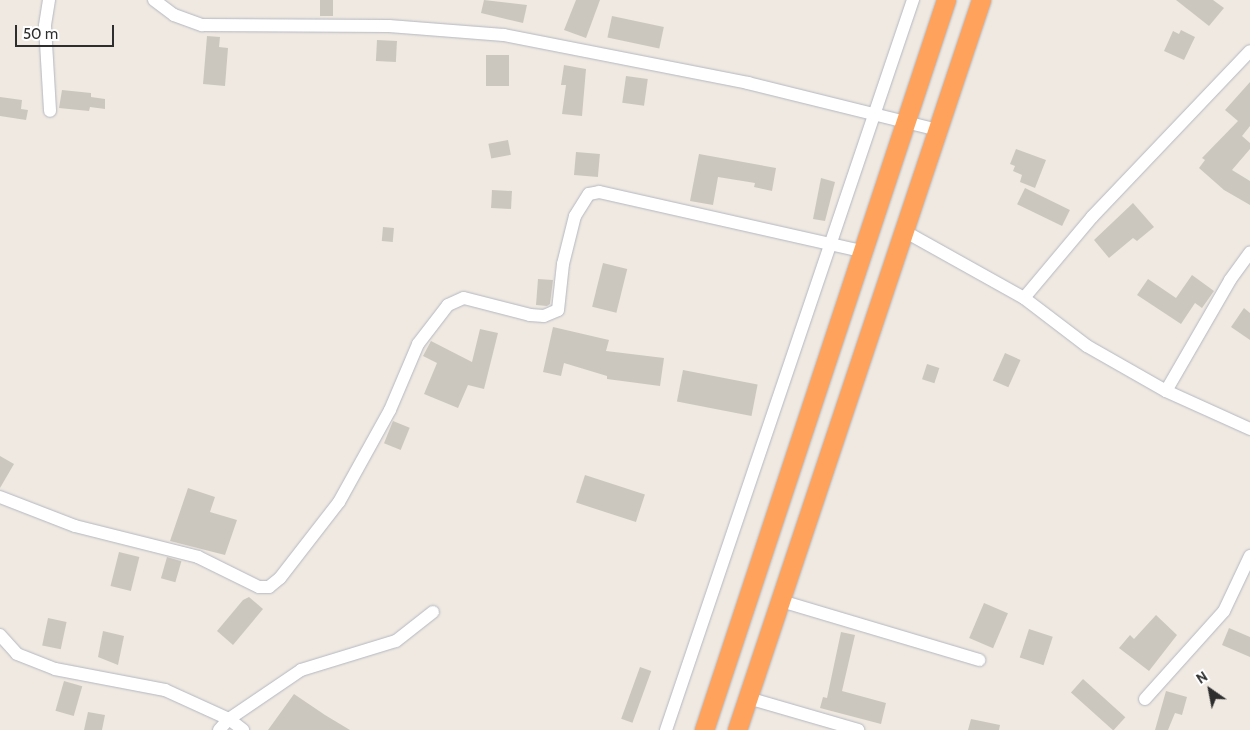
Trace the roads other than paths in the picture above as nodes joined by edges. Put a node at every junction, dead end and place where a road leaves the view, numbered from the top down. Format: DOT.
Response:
graph roads {
  1 [pos="49,0"];
  2 [pos="154,0"];
  3 [pos="913,0"];
  4 [pos="946,0"];
  5 [pos="981,0"];
  6 [pos="1250,51"];
  7 [pos="50,111"];
  8 [pos="874,116"];
  9 [pos="904,124"];
  10 [pos="938,130"];
  11 [pos="904,231"];
  12 [pos="832,245"];
  13 [pos="861,251"];
  14 [pos="1250,252"];
  15 [pos="1024,298"];
  16 [pos="1166,391"];
  17 [pos="1250,429"];
  18 [pos="0,496"];
  19 [pos="1250,556"];
  20 [pos="781,601"];
  21 [pos="433,612"];
  22 [pos="0,635"];
  23 [pos="979,660"];
  24 [pos="748,698"];
  25 [pos="1145,699"];
  26 [pos="229,719"];
  27 [pos="220,730"];
  28 [pos="243,730"];
  29 [pos="666,730"];
  30 [pos="704,730"];
  31 [pos="737,730"];
  32 [pos="858,730"];
  1 -- 7 [label="street"];
  2 -- 8 [label="street"];
  3 -- 8 [label="street"];
  4 -- 9 [label="highway"];
  5 -- 10 [label="highway"];
  6 -- 15 [label="street"];
  8 -- 9 [label="street"];
  8 -- 12 [label="street"];
  9 -- 10 [label="street"];
  9 -- 13 [label="highway"];
  10 -- 11 [label="highway"];
  11 -- 15 [label="street"];
  11 -- 20 [label="highway"];
  12 -- 13 [label="street"];
  12 -- 18 [label="street"];
  12 -- 29 [label="street"];
  13 -- 30 [label="highway"];
  14 -- 16 [label="street"];
  15 -- 16 [label="street"];
  16 -- 17 [label="street"];
  19 -- 25 [label="street"];
  20 -- 23 [label="street"];
  20 -- 24 [label="highway"];
  21 -- 26 [label="street"];
  22 -- 26 [label="street"];
  24 -- 31 [label="highway"];
  24 -- 32 [label="street"];
  26 -- 27 [label="street"];
  26 -- 28 [label="street"];
}
